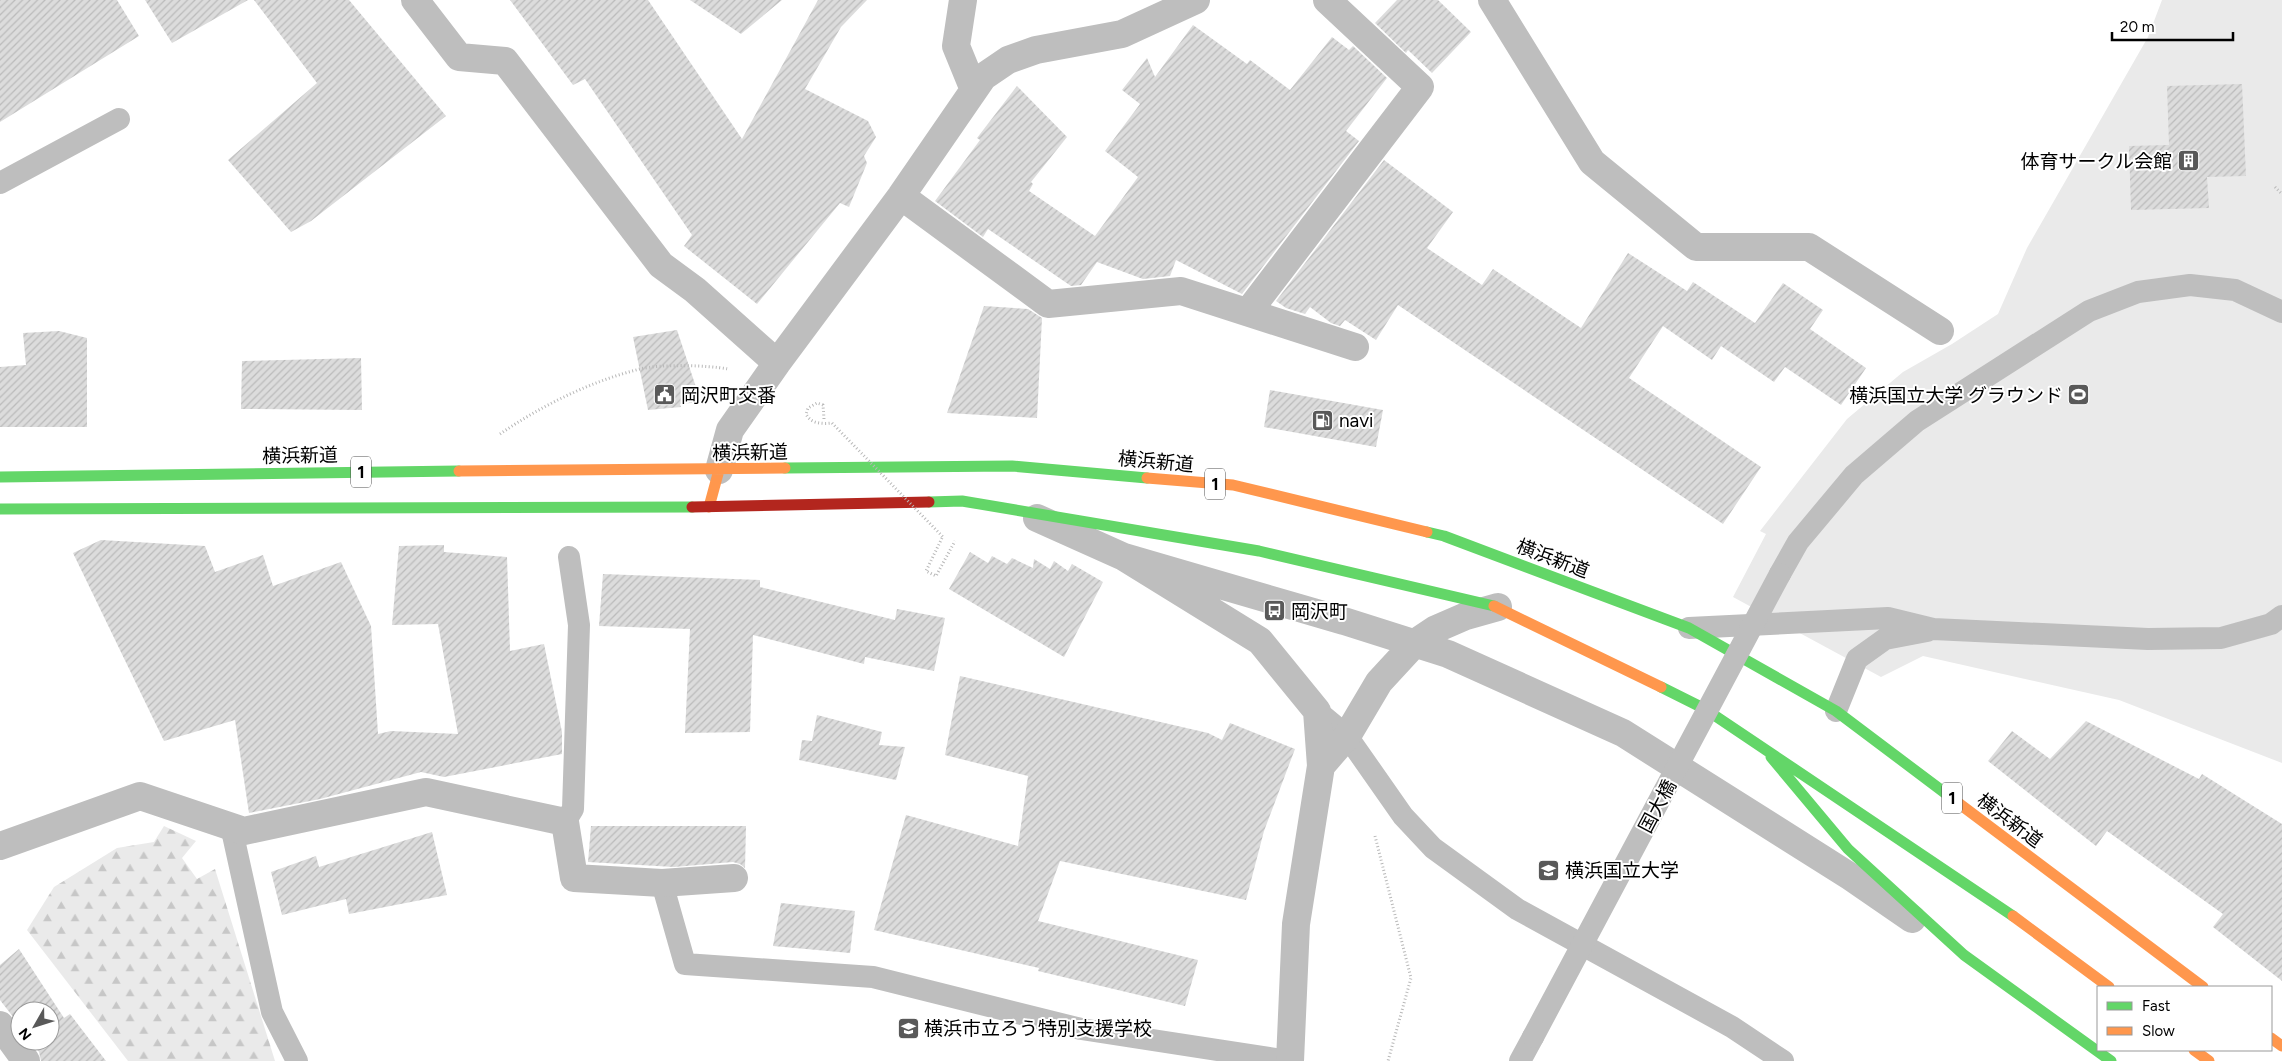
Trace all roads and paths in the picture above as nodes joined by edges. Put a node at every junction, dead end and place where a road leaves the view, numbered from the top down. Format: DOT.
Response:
graph roads {
  1 [pos="415,0"];
  2 [pos="963,0"];
  3 [pos="1196,0"];
  4 [pos="1327,0"];
  5 [pos="1492,0"];
  6 [pos="974,90"];
  7 [pos="119,119"];
  8 [pos="0,182"];
  9 [pos="2275,187"];
  10 [pos="2282,194"];
  11 [pos="901,196"];
  12 [pos="1248,312"];
  13 [pos="2282,312"];
  14 [pos="1940,331"];
  15 [pos="1355,347"];
  16 [pos="773,369"];
  17 [pos="824,419"];
  18 [pos="493,439"];
  19 [pos="719,470"];
  20 [pos="0,478"];
  21 [pos="710,507"];
  22 [pos="0,509"];
  23 [pos="1018,509"];
  24 [pos="955,541"];
  25 [pos="570,557"];
  26 [pos="1124,557"];
  27 [pos="1498,607"];
  28 [pos="2282,616"];
  29 [pos="1689,628"];
  30 [pos="1933,629"];
  31 [pos="1415,643"];
  32 [pos="1317,711"];
  33 [pos="1836,711"];
  34 [pos="1347,736"];
  35 [pos="1762,746"];
  36 [pos="1322,766"];
  37 [pos="565,822"];
  38 [pos="231,826"];
  39 [pos="1374,833"];
  40 [pos="0,846"];
  41 [pos="734,878"];
  42 [pos="662,883"];
  43 [pos="1964,955"];
  44 [pos="2108,986"];
  45 [pos="2202,986"];
  46 [pos="0,1026"];
  47 [pos="2097,1051"];
  48 [pos="2097,1051"];
  49 [pos="2195,1051"];
  50 [pos="26,1061"];
  51 [pos="297,1061"];
  52 [pos="1289,1061"];
  53 [pos="1388,1061"];
  54 [pos="1520,1061"];
  55 [pos="1783,1061"];
  56 [pos="2111,1061"];
  57 [pos="2209,1061"];
  1 -- 16 [label="street"];
  2 -- 6 [label="street"];
  3 -- 6 [label="street"];
  4 -- 12 [label="street"];
  5 -- 14 [label="street"];
  6 -- 11 [label="street"];
  7 -- 8 [label="lane"];
  9 -- 10 [label="path"];
  11 -- 12 [label="street"];
  11 -- 16 [label="street"];
  12 -- 15 [label="street"];
  13 -- 54 [label="lane, 国大橋, bridge"];
  16 -- 18 [label="path"];
  16 -- 19 [label="street"];
  17 -- 24 [label="path, bridge"];
  19 -- 20 [label="main road, 横浜新道 / 1"];
  19 -- 21 [label="main road"];
  19 -- 29 [label="main road, 横浜新道 / 1"];
  21 -- 22 [label="main road, 1"];
  21 -- 23 [label="main road, 1"];
  23 -- 26 [label="street"];
  23 -- 27 [label="main road, 1"];
  25 -- 37 [label="lane"];
  26 -- 31 [label="street"];
  26 -- 32 [label="street"];
  27 -- 31 [label="street"];
  27 -- 35 [label="main road, 1"];
  28 -- 30 [label="lane"];
  29 -- 30 [label="lane"];
  29 -- 33 [label="main road, 横浜新道 / 1"];
  30 -- 33 [label="lane"];
  31 -- 34 [label="street"];
  31 -- 43 [label="street"];
  32 -- 34 [label="lane"];
  32 -- 36 [label="street"];
  33 -- 45 [label="main road, 横浜新道 / 1"];
  34 -- 36 [label="street"];
  34 -- 55 [label="lane"];
  35 -- 43 [label="main road"];
  35 -- 44 [label="main road, 1"];
  36 -- 52 [label="street"];
  37 -- 38 [label="street"];
  37 -- 42 [label="street"];
  38 -- 40 [label="street"];
  38 -- 51 [label="lane"];
  39 -- 53 [label="path"];
  41 -- 42 [label="street"];
  42 -- 52 [label="lane"];
  43 -- 48 [label="main road"];
  46 -- 50 [label="street"];
  47 -- 56 [label="main road"];
  49 -- 57 [label="main road"];
}
